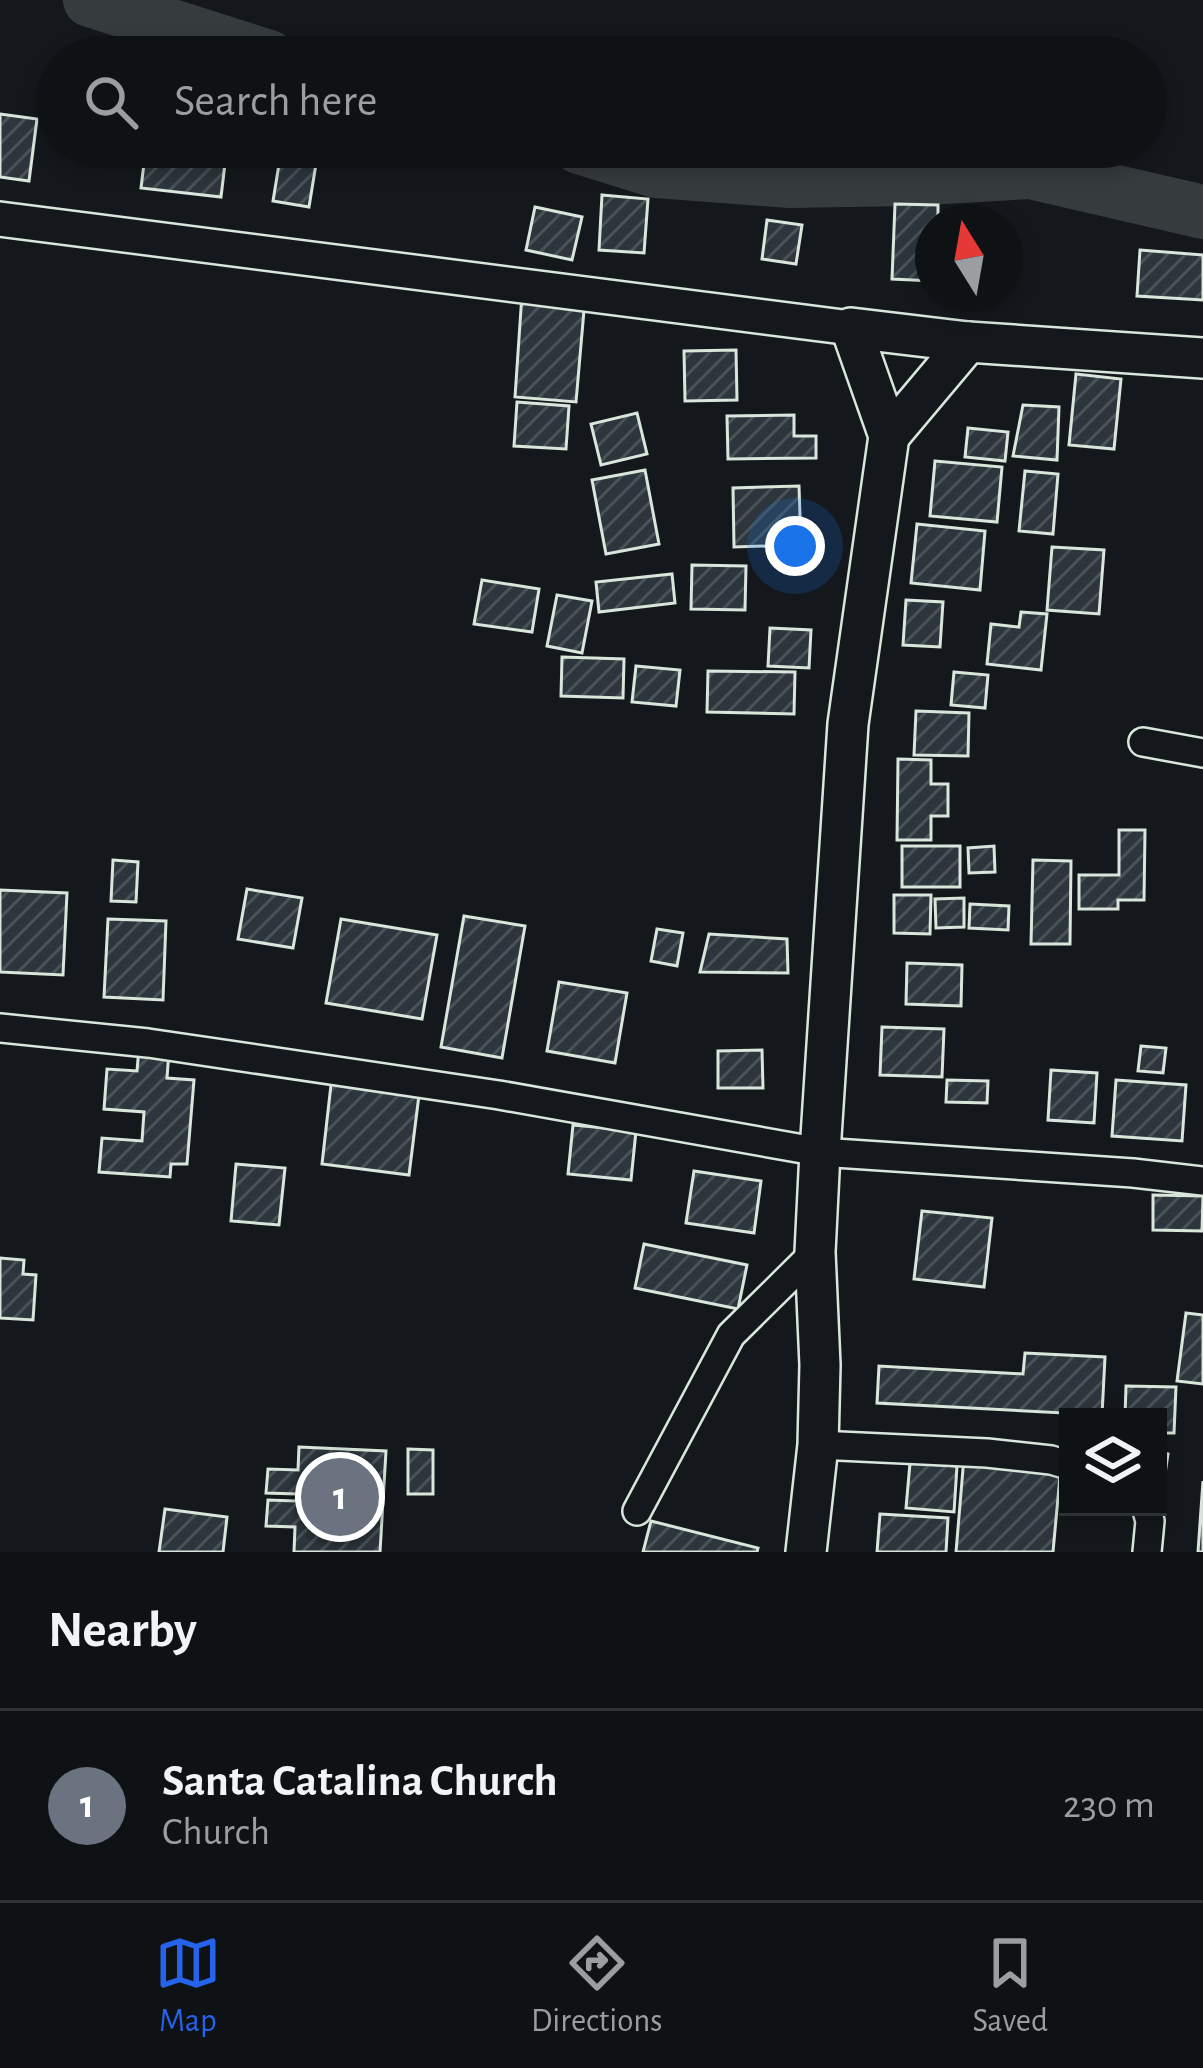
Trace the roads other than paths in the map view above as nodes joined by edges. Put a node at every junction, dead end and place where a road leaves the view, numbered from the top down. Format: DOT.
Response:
graph roads {
  1 [pos="0,219"];
  2 [pos="851,328"];
  3 [pos="968,342"];
  4 [pos="1203,358"];
  5 [pos="889,436"];
  6 [pos="1144,742"];
  7 [pos="1203,752"];
  8 [pos="0,1028"];
  9 [pos="820,1152"];
  10 [pos="1203,1181"];
  11 [pos="815,1252"];
  12 [pos="818,1445"];
  13 [pos="1059,1462"];
  14 [pos="637,1511"];
  15 [pos="1149,1516"];
  16 [pos="806,1552"];
  17 [pos="1148,1552"];
  1 -- 2 [label="street"];
  2 -- 3 [label="main road"];
  2 -- 5 [label="main road"];
  3 -- 4 [label="main road"];
  3 -- 5 [label="main road"];
  5 -- 9 [label="main road"];
  6 -- 7 [label="street"];
  8 -- 9 [label="street"];
  9 -- 10 [label="street"];
  9 -- 11 [label="main road"];
  11 -- 12 [label="main road"];
  11 -- 14 [label="street"];
  12 -- 13 [label="street"];
  12 -- 16 [label="main road"];
  15 -- 17 [label="street"];
}
